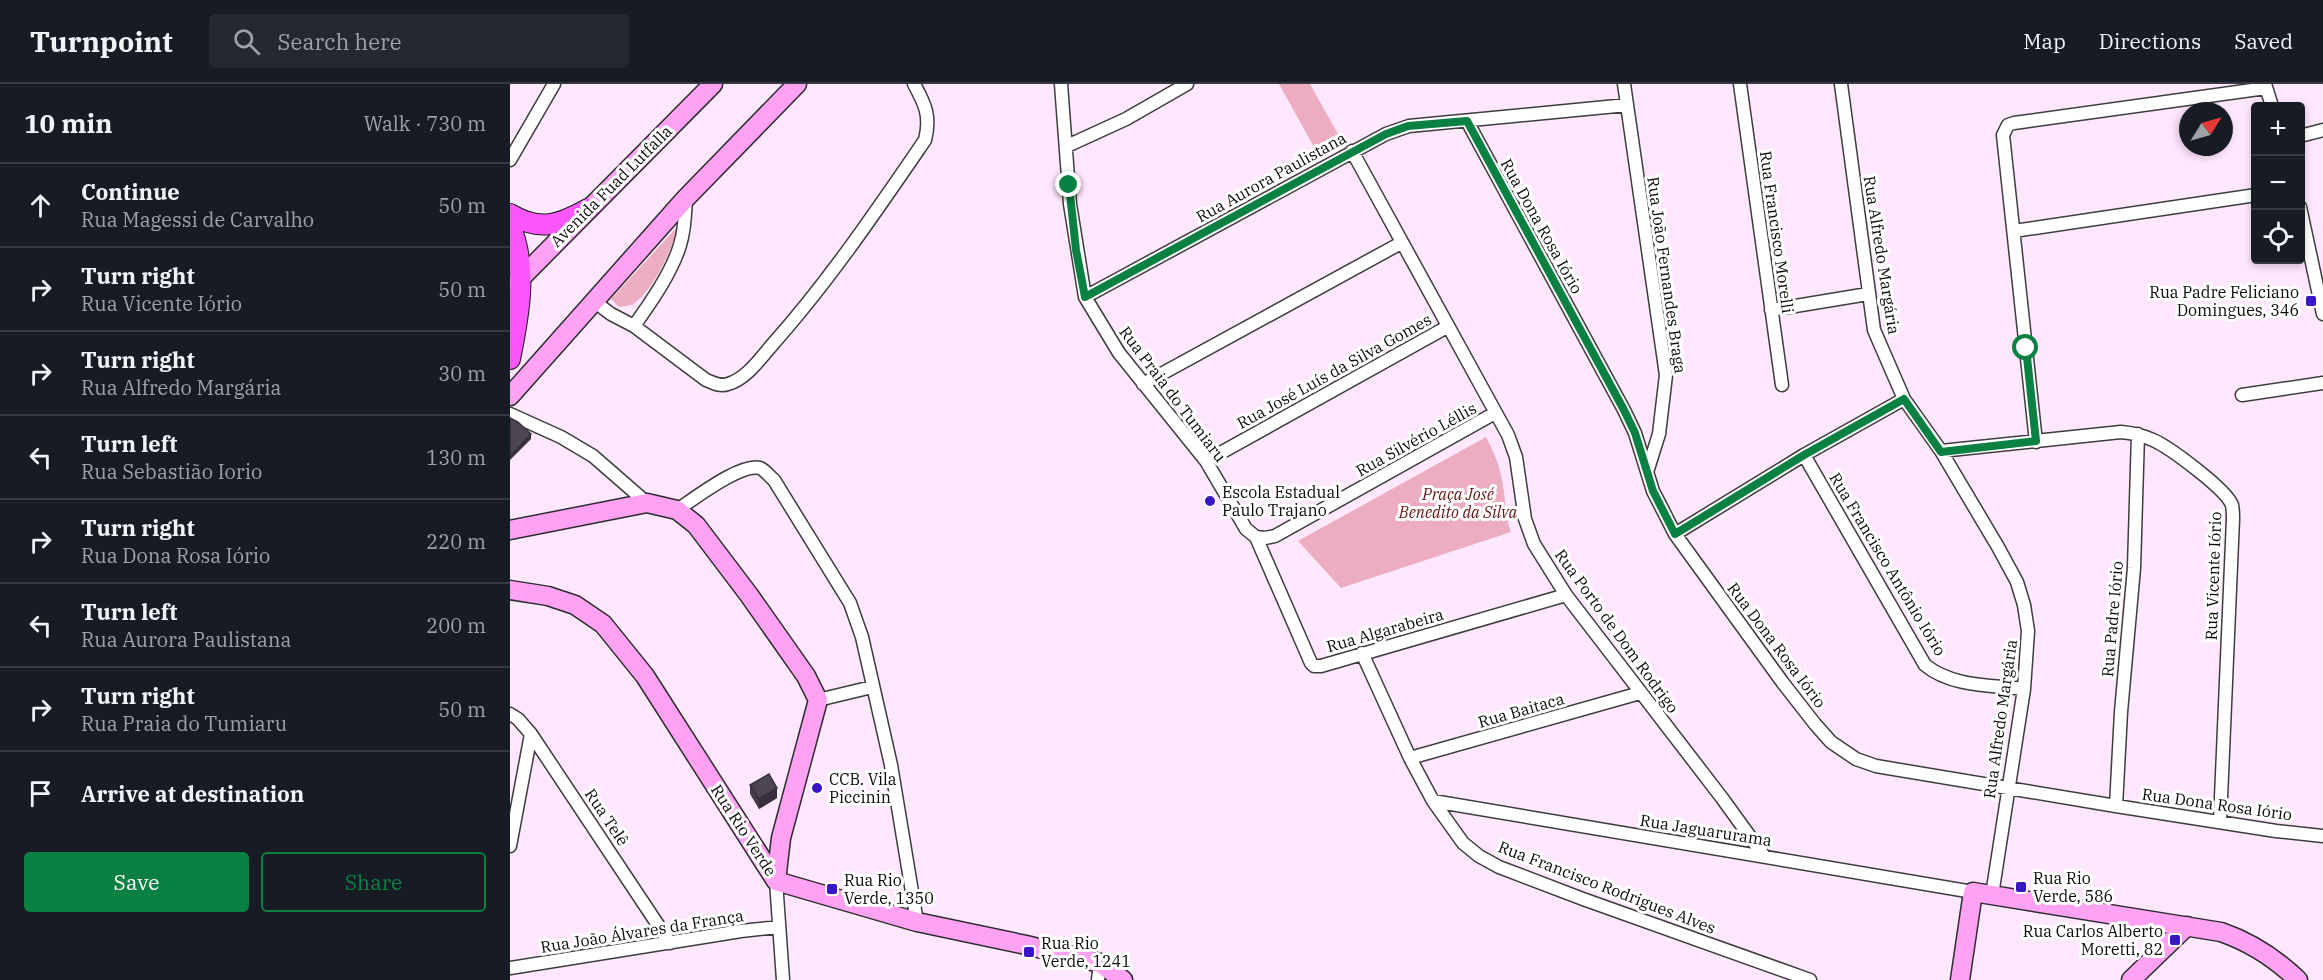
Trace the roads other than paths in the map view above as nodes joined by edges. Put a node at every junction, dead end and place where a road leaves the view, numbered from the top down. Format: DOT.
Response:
graph roads {
  1 [pos="554,84"];
  2 [pos="713,84"];
  3 [pos="797,84"];
  4 [pos="914,84"];
  5 [pos="1061,84"];
  6 [pos="1187,84"];
  7 [pos="1624,84"];
  8 [pos="1740,84"];
  9 [pos="1841,84"];
  10 [pos="2265,86"];
  11 [pos="2271,102"];
  12 [pos="1627,105"];
  13 [pos="1467,121"];
  14 [pos="2323,130"];
  15 [pos="2305,135"];
  16 [pos="1067,146"];
  17 [pos="1352,151"];
  18 [pos="510,160"];
  19 [pos="2251,196"];
  20 [pos="687,198"];
  21 [pos="588,209"];
  22 [pos="2302,210"];
  23 [pos="510,214"];
  24 [pos="510,225"];
  25 [pos="2014,231"];
  26 [pos="1401,243"];
  27 [pos="515,283"];
  28 [pos="1868,294"];
  29 [pos="1085,297"];
  30 [pos="595,302"];
  31 [pos="1771,310"];
  32 [pos="2323,314"];
  33 [pos="634,326"];
  34 [pos="1447,327"];
  35 [pos="510,359"];
  36 [pos="2323,382"];
  37 [pos="1143,384"];
  38 [pos="1782,385"];
  39 [pos="2242,395"];
  40 [pos="510,396"];
  41 [pos="1904,399"];
  42 [pos="1495,413"];
  43 [pos="510,414"];
  44 [pos="2138,434"];
  45 [pos="2036,441"];
  46 [pos="1941,452"];
  47 [pos="1804,455"];
  48 [pos="1206,461"];
  49 [pos="1648,470"];
  50 [pos="647,503"];
  51 [pos="677,510"];
  52 [pos="510,530"];
  53 [pos="1675,534"];
  54 [pos="1256,537"];
  55 [pos="510,590"];
  56 [pos="1566,595"];
  57 [pos="1362,653"];
  58 [pos="872,687"];
  59 [pos="2024,689"];
  60 [pos="1641,693"];
  61 [pos="818,700"];
  62 [pos="510,714"];
  63 [pos="531,734"];
  64 [pos="1410,758"];
  65 [pos="2008,788"];
  66 [pos="1433,801"];
  67 [pos="2116,806"];
  68 [pos="2220,821"];
  69 [pos="2323,836"];
  70 [pos="510,846"];
  71 [pos="1764,856"];
  72 [pos="776,881"];
  73 [pos="1973,892"];
  74 [pos="1992,895"];
  75 [pos="917,922"];
  76 [pos="2187,926"];
  77 [pos="779,927"];
  78 [pos="670,943"];
  79 [pos="510,968"];
  80 [pos="1099,972"];
  81 [pos="783,980"];
  82 [pos="1123,980"];
  83 [pos="1810,980"];
  84 [pos="1960,980"];
  85 [pos="2131,980"];
  86 [pos="2298,980"];
  1 -- 18 [label="street"];
  2 -- 21 [label="street, Avenida Fuad Lutfalla"];
  3 -- 20 [label="street"];
  4 -- 33 [label="street"];
  5 -- 16 [label="street, Rua Praia do Tumiaru"];
  6 -- 16 [label="street"];
  7 -- 12 [label="street, Rua João Fernandes Braga"];
  8 -- 31 [label="street, Rua Francisco Morelli"];
  9 -- 28 [label="street, Rua Alfredo Margária"];
  10 -- 11 [label="street"];
  10 -- 25 [label="street"];
  12 -- 13 [label="street, Rua Aurora Paulistana"];
  12 -- 49 [label="street, Rua João Fernandes Braga"];
  13 -- 17 [label="street, Rua Aurora Paulistana"];
  13 -- 49 [label="street, Rua Dona Rosa Iório"];
  14 -- 15 [label="street"];
  16 -- 29 [label="street, Rua Praia do Tumiaru"];
  17 -- 26 [label="street, Rua Porto de Dom Rodrigo"];
  17 -- 29 [label="street, Rua Aurora Paulistana"];
  19 -- 25 [label="street"];
  20 -- 30 [label="street"];
  20 -- 33 [label="street"];
  21 -- 23 [label="main road"];
  21 -- 27 [label="street, Avenida Fuad Lutfalla"];
  22 -- 32 [label="street"];
  24 -- 27 [label="main road"];
  25 -- 45 [label="street"];
  26 -- 34 [label="street, Rua Porto de Dom Rodrigo"];
  26 -- 37 [label="street"];
  27 -- 35 [label="main road"];
  28 -- 31 [label="street"];
  28 -- 41 [label="street, Rua Alfredo Margária"];
  29 -- 37 [label="street, Rua Praia do Tumiaru"];
  30 -- 33 [label="street"];
  30 -- 40 [label="street"];
  31 -- 38 [label="street, Rua Francisco Morelli"];
  34 -- 42 [label="street, Rua Porto de Dom Rodrigo"];
  34 -- 48 [label="street, Rua José Luís da Silva Gomes"];
  36 -- 39 [label="street"];
  37 -- 48 [label="street, Rua Praia do Tumiaru"];
  41 -- 46 [label="street, Rua Alfredo Margária"];
  41 -- 47 [label="street"];
  42 -- 54 [label="street, Rua Silvério Léllis"];
  42 -- 56 [label="street, Rua Porto de Dom Rodrigo"];
  43 -- 50 [label="street"];
  44 -- 45 [label="street, Rua Vicente Iório"];
  44 -- 67 [label="street, Rua Padre Iório"];
  44 -- 68 [label="street, Rua Vicente Iório"];
  45 -- 46 [label="street, Rua Vicente Iório"];
  46 -- 59 [label="street, Rua Alfredo Margária"];
  47 -- 53 [label="street"];
  47 -- 59 [label="street, Rua Francisco Antônio Iório"];
  48 -- 54 [label="street, Rua Praia do Tumiaru"];
  49 -- 53 [label="street, Rua Dona Rosa Iório"];
  50 -- 51 [label="street"];
  50 -- 52 [label="street"];
  51 -- 58 [label="street"];
  51 -- 61 [label="street"];
  53 -- 65 [label="street, Rua Dona Rosa Iório"];
  54 -- 57 [label="street, Rua Algarabeira"];
  55 -- 72 [label="street, Rua Rio Verde"];
  56 -- 57 [label="street, Rua Algarabeira"];
  56 -- 60 [label="street, Rua Porto de Dom Rodrigo"];
  57 -- 64 [label="street, Rua Francisco Rodrigues Alves"];
  58 -- 61 [label="street"];
  58 -- 75 [label="street"];
  59 -- 65 [label="street, Rua Alfredo Margária"];
  60 -- 64 [label="street, Rua Baitaca"];
  60 -- 71 [label="street, Rua Porto de Dom Rodrigo"];
  61 -- 72 [label="street"];
  62 -- 63 [label="street, Rua Telê"];
  63 -- 70 [label="street"];
  63 -- 78 [label="street, Rua Telê"];
  64 -- 66 [label="street, Rua Francisco Rodrigues Alves"];
  65 -- 67 [label="street, Rua Dona Rosa Iório"];
  65 -- 74 [label="street, Rua Alfredo Margária"];
  66 -- 71 [label="street, Rua Jaguarurama"];
  66 -- 83 [label="street, Rua Francisco Rodrigues Alves"];
  67 -- 68 [label="street, Rua Dona Rosa Iório"];
  68 -- 69 [label="street, Rua Dona Rosa Iório"];
  71 -- 73 [label="street, Rua Jaguarurama"];
  72 -- 75 [label="street, Rua Rio Verde"];
  72 -- 77 [label="street"];
  73 -- 74 [label="street"];
  73 -- 84 [label="street"];
  74 -- 76 [label="street"];
  75 -- 80 [label="street, Rua Rio Verde"];
  76 -- 85 [label="street"];
  76 -- 86 [label="street"];
  77 -- 78 [label="street, Rua João Álvares da França"];
  77 -- 81 [label="street"];
  78 -- 79 [label="street, Rua João Álvares da França"];
  80 -- 82 [label="street, Rua Rio Verde"];
}
